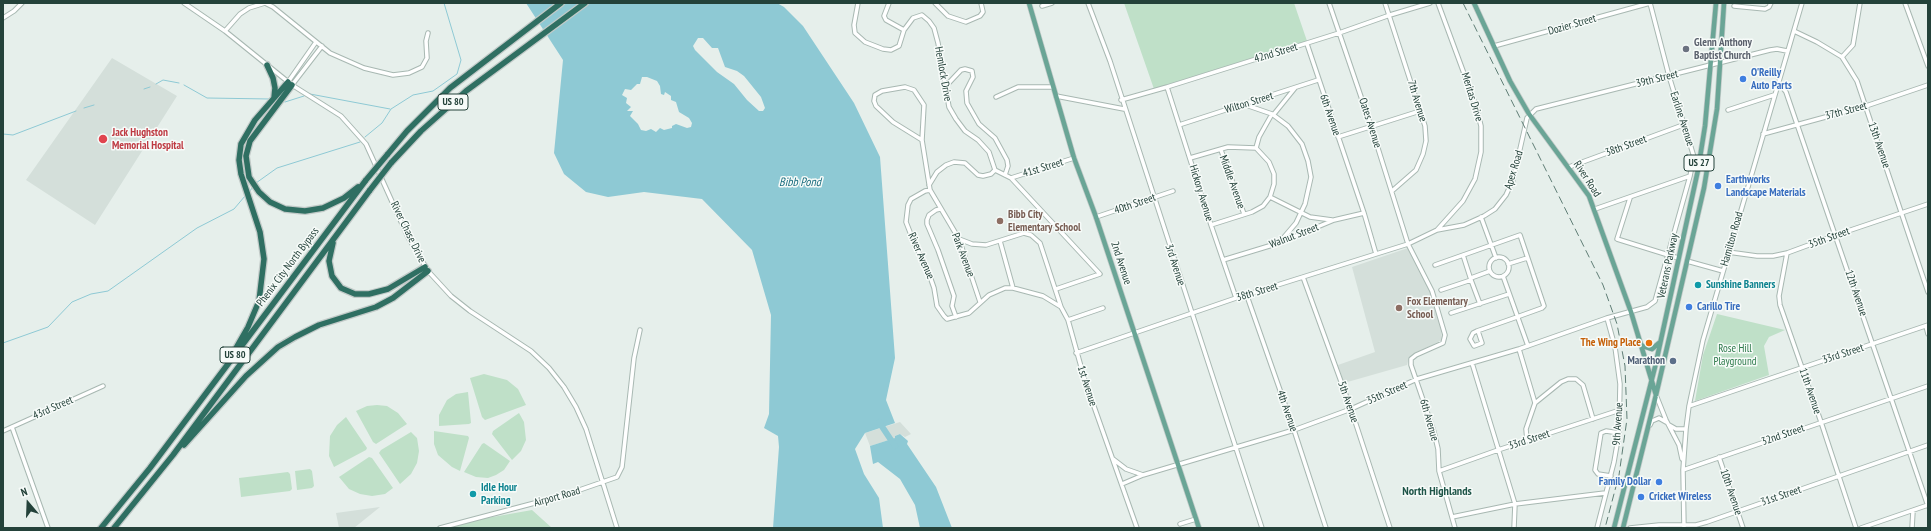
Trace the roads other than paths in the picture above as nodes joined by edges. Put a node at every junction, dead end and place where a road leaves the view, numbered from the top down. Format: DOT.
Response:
graph roads {
  1 [pos="22,3"];
  2 [pos="184,3"];
  3 [pos="562,3"];
  4 [pos="585,3"];
  5 [pos="858,3"];
  6 [pos="889,3"];
  7 [pos="935,3"];
  8 [pos="981,3"];
  9 [pos="1029,3"];
  10 [pos="1052,3"];
  11 [pos="1088,3"];
  12 [pos="1329,3"];
  13 [pos="1385,3"];
  14 [pos="1430,3"];
  15 [pos="1438,3"];
  16 [pos="1474,3"];
  17 [pos="1650,3"];
  18 [pos="1716,3"];
  19 [pos="1724,3"];
  20 [pos="1771,3"];
  21 [pos="1802,3"];
  22 [pos="1860,3"];
  23 [pos="1905,3"];
  24 [pos="250,5"];
  25 [pos="1042,6"];
  26 [pos="1734,6"];
  27 [pos="1390,15"];
  28 [pos="3,18"];
  29 [pos="904,30"];
  30 [pos="225,31"];
  31 [pos="1794,31"];
  32 [pos="428,33"];
  33 [pos="1340,34"];
  34 [pos="316,42"];
  35 [pos="1307,44"];
  36 [pos="322,46"];
  37 [pos="1494,46"];
  38 [pos="1786,52"];
  39 [pos="1842,57"];
  40 [pos="1720,63"];
  41 [pos="268,65"];
  42 [pos="1710,65"];
  43 [pos="1928,66"];
  44 [pos="1668,76"];
  45 [pos="1318,80"];
  46 [pos="1779,83"];
  47 [pos="290,84"];
  48 [pos="1928,85"];
  49 [pos="945,87"];
  50 [pos="1052,87"];
  51 [pos="1167,87"];
  52 [pos="1295,88"];
  53 [pos="1774,94"];
  54 [pos="1056,96"];
  55 [pos="996,97"];
  56 [pos="274,98"];
  57 [pos="1121,100"];
  58 [pos="1243,104"];
  59 [pos="1866,106"];
  60 [pos="1124,109"];
  61 [pos="1420,110"];
  62 [pos="1728,110"];
  63 [pos="1272,114"];
  64 [pos="1529,114"];
  65 [pos="1797,124"];
  66 [pos="1179,125"];
  67 [pos="1683,125"];
  68 [pos="1371,126"];
  69 [pos="1763,134"];
  70 [pos="1338,137"];
  71 [pos="922,140"];
  72 [pos="1256,148"];
  73 [pos="1221,150"];
  74 [pos="1074,158"];
  75 [pos="1190,158"];
  76 [pos="1569,167"];
  77 [pos="995,170"];
  78 [pos="1005,175"];
  79 [pos="1690,176"];
  80 [pos="1012,178"];
  81 [pos="366,180"];
  82 [pos="929,185"];
  83 [pos="930,190"];
  84 [pos="1392,190"];
  85 [pos="1173,191"];
  86 [pos="1153,197"];
  87 [pos="1270,197"];
  88 [pos="1630,198"];
  89 [pos="1928,204"];
  90 [pos="940,209"];
  91 [pos="1595,209"];
  92 [pos="1364,213"];
  93 [pos="1244,214"];
  94 [pos="1302,214"];
  95 [pos="1902,214"];
  96 [pos="1096,217"];
  97 [pos="1481,217"];
  98 [pos="1334,220"];
  99 [pos="1211,225"];
  100 [pos="1438,230"];
  101 [pos="337,235"];
  102 [pos="1836,235"];
  103 [pos="959,239"];
  104 [pos="1000,241"];
  105 [pos="1279,243"];
  106 [pos="1408,244"];
  107 [pos="1492,245"];
  108 [pos="1728,252"];
  109 [pos="1787,253"];
  110 [pos="1376,254"];
  111 [pos="1463,255"];
  112 [pos="1668,255"];
  113 [pos="1496,258"];
  114 [pos="1527,258"];
  115 [pos="1678,258"];
  116 [pos="1223,260"];
  117 [pos="1687,261"];
  118 [pos="1508,264"];
  119 [pos="1435,265"];
  120 [pos="426,269"];
  121 [pos="1490,271"];
  122 [pos="1723,271"];
  123 [pos="1503,276"];
  124 [pos="1303,277"];
  125 [pos="1471,279"];
  126 [pos="1013,288"];
  127 [pos="1056,288"];
  128 [pos="1441,290"];
  129 [pos="1928,292"];
  130 [pos="1509,294"];
  131 [pos="1247,296"];
  132 [pos="1236,298"];
  133 [pos="980,302"];
  134 [pos="1480,304"];
  135 [pos="1061,307"];
  136 [pos="1103,308"];
  137 [pos="1631,312"];
  138 [pos="1451,313"];
  139 [pos="1190,314"];
  140 [pos="956,317"];
  141 [pos="1517,318"];
  142 [pos="1607,318"];
  143 [pos="1068,320"];
  144 [pos="1927,326"];
  145 [pos="640,330"];
  146 [pos="1478,331"];
  147 [pos="1134,333"];
  148 [pos="1928,334"];
  149 [pos="1480,338"];
  150 [pos="1661,340"];
  151 [pos="1470,341"];
  152 [pos="1873,344"];
  153 [pos="1640,345"];
  154 [pos="1528,346"];
  155 [pos="1519,349"];
  156 [pos="1076,353"];
  157 [pos="1472,363"];
  158 [pos="1802,368"];
  159 [pos="1417,379"];
  160 [pos="1650,380"];
  161 [pos="214,383"];
  162 [pos="104,386"];
  163 [pos="1928,386"];
  164 [pos="1656,395"];
  165 [pos="1891,398"];
  166 [pos="1535,403"];
  167 [pos="1689,406"];
  168 [pos="1351,409"];
  169 [pos="1620,410"];
  170 [pos="1593,419"];
  171 [pos="1821,422"];
  172 [pos="1668,424"];
  173 [pos="1649,426"];
  174 [pos="12,427"];
  175 [pos="1686,429"];
  176 [pos="1294,430"];
  177 [pos="3,431"];
  178 [pos="1619,433"];
  179 [pos="1527,441"];
  180 [pos="1928,445"];
  181 [pos="1235,449"];
  182 [pos="1498,450"];
  183 [pos="1910,452"];
  184 [pos="173,454"];
  185 [pos="1719,457"];
  186 [pos="1112,459"];
  187 [pos="1684,463"];
  188 [pos="1178,466"];
  189 [pos="1683,470"];
  190 [pos="1439,472"];
  191 [pos="1143,475"];
  192 [pos="1611,476"];
  193 [pos="1838,477"];
  194 [pos="603,483"];
  195 [pos="1122,484"];
  196 [pos="1606,493"];
  197 [pos="1515,504"];
  198 [pos="1928,506"];
  199 [pos="1738,511"];
  200 [pos="1913,511"];
  201 [pos="1452,517"];
  202 [pos="1196,519"];
  203 [pos="1180,524"];
  204 [pos="1684,527"];
  205 [pos="48,528"];
  206 [pos="101,528"];
  207 [pos="114,528"];
  208 [pos="440,528"];
  209 [pos="617,528"];
  210 [pos="1137,528"];
  211 [pos="1199,528"];
  212 [pos="1262,528"];
  213 [pos="1326,528"];
  214 [pos="1390,528"];
  215 [pos="1455,528"];
  216 [pos="1514,528"];
  217 [pos="1597,528"];
  218 [pos="1614,528"];
  219 [pos="1623,528"];
  220 [pos="1630,528"];
  221 [pos="1743,528"];
  222 [pos="1856,528"];
  223 [pos="1861,528"];
  224 [pos="1912,528"];
  1 -- 28 [label="street"];
  2 -- 30 [label="street, River Chase Drive"];
  3 -- 81 [label="highway, Phenix City North Bypass / US 80, bridge"];
  4 -- 101 [label="highway, Phenix City North Bypass / US 80, bridge"];
  5 -- 29 [label="street"];
  6 -- 29 [label="street"];
  7 -- 8 [label="street"];
  9 -- 50 [label="main road, 2nd Avenue"];
  10 -- 25 [label="street"];
  11 -- 57 [label="street, 3rd Avenue"];
  12 -- 33 [label="street, Oates Avenue"];
  13 -- 27 [label="street, 7th Avenue"];
  14 -- 27 [label="street, 42nd Street"];
  15 -- 100 [label="street, Meritas Drive"];
  16 -- 37 [label="main road, River Road"];
  17 -- 37 [label="street, Dozier Street"];
  17 -- 44 [label="street, Earline Avenue"];
  18 -- 42 [label="main road, Veterans Parkway / US 27"];
  19 -- 40 [label="main road, Veterans Parkway / US 27"];
  20 -- 26 [label="street"];
  21 -- 31 [label="street, Hamilton Road"];
  22 -- 39 [label="street"];
  23 -- 43 [label="street"];
  24 -- 30 [label="street"];
  24 -- 34 [label="street"];
  27 -- 33 [label="street, 42nd Street"];
  27 -- 61 [label="street, 7th Avenue"];
  29 -- 49 [label="street, Hemlock Drive"];
  30 -- 41 [label="street, River Chase Drive"];
  31 -- 38 [label="street, Hamilton Road"];
  31 -- 39 [label="street"];
  32 -- 36 [label="street"];
  33 -- 35 [label="street, 42nd Street"];
  33 -- 68 [label="street, Oates Avenue"];
  34 -- 36 [label="street"];
  34 -- 47 [label="street"];
  35 -- 45 [label="street, 6th Avenue"];
  35 -- 51 [label="street, 42nd Street"];
  36 -- 47 [label="street"];
  37 -- 64 [label="main road, River Road"];
  38 -- 40 [label="street, 39th Street"];
  38 -- 46 [label="street, Hamilton Road"];
  39 -- 59 [label="street, 13th Avenue"];
  40 -- 42 [label="street, 39th Street"];
  40 -- 117 [label="main road, Veterans Parkway / US 27"];
  41 -- 47 [label="street, River Chase Drive"];
  41 -- 56 [label="highway"];
  42 -- 44 [label="street, 39th Street"];
  42 -- 115 [label="main road, Veterans Parkway / US 27"];
  44 -- 64 [label="street, 39th Street"];
  44 -- 67 [label="street, Earline Avenue"];
  45 -- 52 [label="street, Wilton Street"];
  45 -- 70 [label="street, 6th Avenue"];
  46 -- 53 [label="street, Hamilton Road"];
  46 -- 65 [label="street, 12th Avenue"];
  47 -- 56 [label="highway"];
  47 -- 81 [label="highway"];
  47 -- 120 [label="street, River Chase Drive"];
  48 -- 59 [label="street, 37th Street"];
  49 -- 77 [label="street, Hemlock Drive"];
  49 -- 78 [label="street"];
  50 -- 54 [label="main road, 2nd Avenue"];
  50 -- 55 [label="street"];
  51 -- 57 [label="street, 42nd Street"];
  51 -- 66 [label="street, Hickory Avenue"];
  52 -- 58 [label="street, Wilton Street"];
  52 -- 63 [label="street"];
  53 -- 62 [label="street"];
  53 -- 69 [label="street, Hamilton Road"];
  54 -- 60 [label="street"];
  54 -- 74 [label="main road, 2nd Avenue"];
  56 -- 161 [label="highway"];
  57 -- 60 [label="street, 3rd Avenue"];
  58 -- 63 [label="street"];
  58 -- 66 [label="street, Wilton Street"];
  59 -- 65 [label="street, 37th Street"];
  59 -- 95 [label="street, 13th Avenue"];
  60 -- 86 [label="street, 3rd Avenue"];
  61 -- 68 [label="street"];
  61 -- 84 [label="street, 7th Avenue"];
  63 -- 72 [label="street"];
  63 -- 94 [label="street"];
  64 -- 76 [label="main road, River Road"];
  64 -- 97 [label="street, Apex Road"];
  65 -- 69 [label="street, 37th Street"];
  65 -- 102 [label="street, 12th Avenue"];
  66 -- 75 [label="street, Hickory Avenue"];
  67 -- 76 [label="street, 38th Street"];
  67 -- 79 [label="street, Earline Avenue"];
  68 -- 70 [label="street"];
  68 -- 84 [label="street, Oates Avenue"];
  69 -- 108 [label="street, Hamilton Road"];
  70 -- 92 [label="street, 6th Avenue"];
  71 -- 71 [label="street, Park Avenue"];
  71 -- 82 [label="street, Park Avenue"];
  72 -- 73 [label="street"];
  72 -- 87 [label="street"];
  73 -- 75 [label="street"];
  73 -- 93 [label="street, Middle Avenue"];
  74 -- 80 [label="street, 41st Street"];
  74 -- 96 [label="main road, 2nd Avenue"];
  75 -- 99 [label="street, Hickory Avenue"];
  76 -- 91 [label="main road, River Road"];
  77 -- 78 [label="street"];
  77 -- 82 [label="street"];
  78 -- 80 [label="street"];
  79 -- 88 [label="street"];
  79 -- 112 [label="street, Earline Avenue"];
  80 -- 127 [label="street"];
  81 -- 161 [label="highway, Phenix City North Bypass / US 80"];
  82 -- 83 [label="street, Park Avenue"];
  83 -- 90 [label="street, Park Avenue"];
  83 -- 140 [label="street, River Avenue"];
  84 -- 106 [label="street, Oates Avenue"];
  85 -- 86 [label="street, 40th Street"];
  86 -- 96 [label="street, 40th Street"];
  86 -- 139 [label="street, 3rd Avenue"];
  87 -- 93 [label="street"];
  87 -- 94 [label="street"];
  88 -- 91 [label="street"];
  88 -- 112 [label="street"];
  89 -- 95 [label="street, 35th Street"];
  90 -- 103 [label="street, Park Avenue"];
  90 -- 140 [label="street"];
  91 -- 137 [label="main road, River Road"];
  92 -- 98 [label="street, Walnut Street"];
  92 -- 110 [label="street, 6th Avenue"];
  93 -- 99 [label="street"];
  94 -- 98 [label="street"];
  94 -- 105 [label="street"];
  95 -- 102 [label="street, 35th Street"];
  95 -- 129 [label="street, 13th Avenue"];
  96 -- 147 [label="main road, 2nd Avenue"];
  97 -- 100 [label="street, Apex Road"];
  97 -- 107 [label="street"];
  98 -- 105 [label="street, Walnut Street"];
  99 -- 116 [label="street, Hickory Avenue"];
  100 -- 106 [label="street, 38th Street"];
  101 -- 120 [label="highway"];
  101 -- 184 [label="highway, Phenix City North Bypass / US 80"];
  102 -- 109 [label="street, 35th Street"];
  102 -- 152 [label="street, 12th Avenue"];
  103 -- 104 [label="street"];
  103 -- 133 [label="street, Park Avenue"];
  104 -- 126 [label="street"];
  104 -- 127 [label="street, 1st Avenue"];
  105 -- 116 [label="street, Walnut Street"];
  106 -- 110 [label="street, 38th Street"];
  106 -- 159 [label="street, 6th Avenue"];
  107 -- 111 [label="street"];
  107 -- 113 [label="street"];
  107 -- 114 [label="street"];
  108 -- 109 [label="street, 35th Street"];
  108 -- 122 [label="street, Hamilton Road"];
  109 -- 158 [label="street, 11th Avenue"];
  110 -- 124 [label="street, 38th Street"];
  111 -- 119 [label="street"];
  111 -- 125 [label="street"];
  112 -- 115 [label="street"];
  112 -- 137 [label="street, Earline Avenue"];
  113 -- 118 [label="street"];
  113 -- 121 [label="street"];
  114 -- 118 [label="street"];
  114 -- 141 [label="street"];
  115 -- 150 [label="main road, Veterans Parkway / US 27"];
  116 -- 132 [label="street, Hickory Avenue"];
  117 -- 122 [label="street"];
  117 -- 164 [label="main road, Veterans Parkway / US 27"];
  118 -- 123 [label="street"];
  120 -- 184 [label="highway"];
  120 -- 194 [label="street, River Chase Drive"];
  121 -- 123 [label="street"];
  121 -- 125 [label="street"];
  122 -- 167 [label="street, Hamilton Road"];
  123 -- 130 [label="street"];
  124 -- 131 [label="street, 38th Street"];
  124 -- 168 [label="street, 5th Avenue"];
  125 -- 128 [label="street"];
  125 -- 134 [label="street"];
  126 -- 133 [label="street"];
  126 -- 135 [label="street"];
  127 -- 135 [label="street, 1st Avenue"];
  130 -- 134 [label="street"];
  130 -- 141 [label="street"];
  131 -- 132 [label="street, 38th Street"];
  131 -- 176 [label="street, 4th Avenue"];
  132 -- 139 [label="street, 38th Street"];
  133 -- 140 [label="street"];
  134 -- 138 [label="street"];
  135 -- 143 [label="street, 1st Avenue"];
  136 -- 143 [label="street"];
  137 -- 142 [label="street, 35th Street"];
  137 -- 153 [label="main road, River Road"];
  139 -- 147 [label="street, 38th Street"];
  139 -- 181 [label="street, 3rd Avenue"];
  141 -- 146 [label="street"];
  141 -- 154 [label="street"];
  142 -- 154 [label="street, 35th Street"];
  142 -- 169 [label="street, 9th Avenue"];
  143 -- 156 [label="street, 1st Avenue"];
  144 -- 148 [label="street"];
  144 -- 152 [label="street, 33rd Street"];
  145 -- 194 [label="street, Airport Road"];
  146 -- 149 [label="street"];
  146 -- 151 [label="street"];
  147 -- 156 [label="street, 38th Street"];
  147 -- 188 [label="main road, 2nd Avenue"];
  149 -- 151 [label="street"];
  149 -- 151 [label="street"];
  150 -- 153 [label="main road"];
  150 -- 160 [label="main road, Veterans Parkway / US 27"];
  152 -- 158 [label="street, 33rd Street"];
  152 -- 165 [label="street, 12th Avenue"];
  153 -- 160 [label="main road, River Road"];
  154 -- 155 [label="street, 35th Street"];
  155 -- 157 [label="street, 35th Street"];
  155 -- 166 [label="street"];
  156 -- 186 [label="street, 1st Avenue"];
  157 -- 159 [label="street, 35th Street"];
  157 -- 182 [label="street"];
  158 -- 167 [label="street, 33rd Street"];
  158 -- 171 [label="street, 11th Avenue"];
  159 -- 168 [label="street, 35th Street"];
  159 -- 190 [label="street, 6th Avenue"];
  160 -- 164 [label="main road, River Road"];
  160 -- 218 [label="main road, Veterans Parkway / US 27"];
  161 -- 206 [label="highway, Phenix City North Bypass / US 80"];
  162 -- 174 [label="street, 43rd Street"];
  163 -- 165 [label="street, 32nd Street"];
  164 -- 172 [label="street"];
  164 -- 173 [label="main road, Veterans Parkway / US 27"];
  165 -- 171 [label="street, 32nd Street"];
  165 -- 183 [label="street, 12th Avenue"];
  166 -- 170 [label="street"];
  166 -- 179 [label="street"];
  167 -- 175 [label="street, Hamilton Road"];
  168 -- 176 [label="street, 35th Street"];
  168 -- 214 [label="street, 5th Avenue"];
  169 -- 170 [label="street, 33rd Street"];
  169 -- 178 [label="street, 9th Avenue"];
  170 -- 179 [label="street, 33rd Street"];
  171 -- 185 [label="street, 32nd Street"];
  171 -- 193 [label="street, 11th Avenue"];
  172 -- 173 [label="street"];
  172 -- 175 [label="street"];
  172 -- 187 [label="street"];
  173 -- 219 [label="main road, Veterans Parkway / US 27"];
  174 -- 177 [label="street, 43rd Street"];
  174 -- 205 [label="street"];
  175 -- 187 [label="street, Hamilton Road"];
  176 -- 181 [label="street, 35th Street"];
  176 -- 213 [label="street, 4th Avenue"];
  178 -- 192 [label="street, 9th Avenue"];
  178 -- 192 [label="street"];
  179 -- 182 [label="street, 33rd Street"];
  180 -- 183 [label="street, 31st Street"];
  181 -- 188 [label="street, 35th Street"];
  181 -- 212 [label="street, 3rd Avenue"];
  182 -- 190 [label="street, 33rd Street"];
  182 -- 197 [label="street"];
  183 -- 193 [label="street, 31st Street"];
  183 -- 198 [label="street, 12th Avenue"];
  184 -- 207 [label="highway, Phenix City North Bypass / US 80"];
  185 -- 189 [label="street, 32nd Street"];
  185 -- 199 [label="street, 10th Avenue"];
  186 -- 191 [label="street"];
  186 -- 195 [label="street, 1st Avenue"];
  187 -- 189 [label="street, Hamilton Road"];
  188 -- 191 [label="street, 35th Street"];
  188 -- 202 [label="main road, 2nd Avenue"];
  189 -- 204 [label="street, Hamilton Road"];
  190 -- 201 [label="street, 6th Avenue"];
  191 -- 195 [label="street, 35th Street"];
  192 -- 196 [label="street, 9th Avenue"];
  193 -- 199 [label="street, 31st Street"];
  193 -- 222 [label="street, 11th Avenue"];
  194 -- 208 [label="street, Airport Road"];
  194 -- 209 [label="street"];
  195 -- 210 [label="street, 1st Avenue"];
  196 -- 197 [label="street"];
  196 -- 217 [label="street, 9th Avenue"];
  197 -- 201 [label="street"];
  197 -- 216 [label="street"];
  198 -- 200 [label="street"];
  199 -- 204 [label="street, 31st Street"];
  199 -- 221 [label="street, 10th Avenue"];
  200 -- 223 [label="street"];
  200 -- 224 [label="street"];
  201 -- 215 [label="street, 6th Avenue"];
  202 -- 203 [label="street"];
  202 -- 211 [label="main road, 2nd Avenue"];
  204 -- 220 [label="street, 31st Street"];
}
